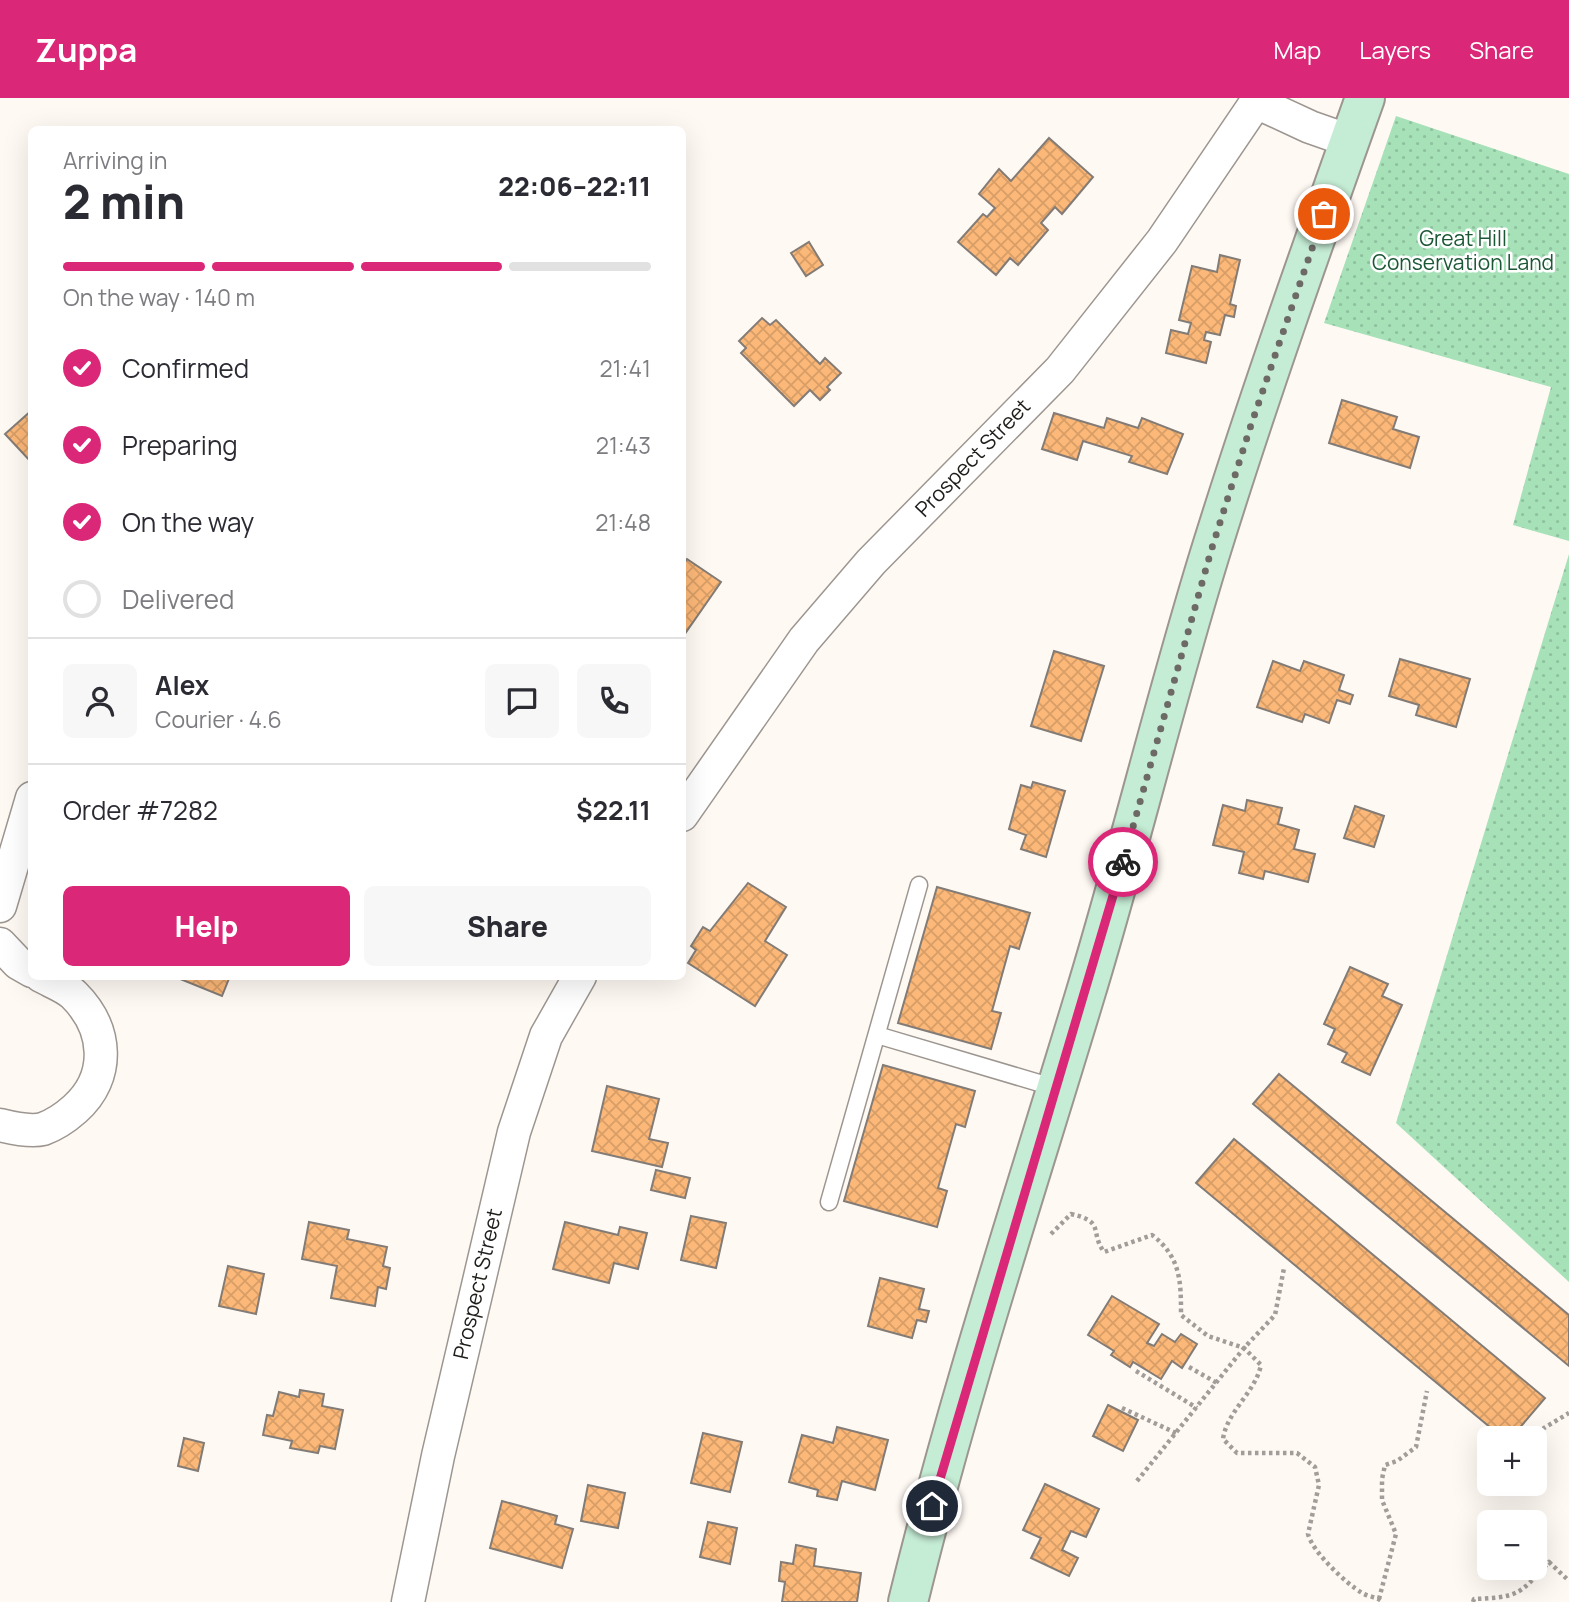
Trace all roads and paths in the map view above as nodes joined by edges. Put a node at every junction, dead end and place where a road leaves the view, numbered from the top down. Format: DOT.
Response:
graph roads {
  1 [pos="1365,98"];
  2 [pos="1258,100"];
  3 [pos="1350,141"];
  4 [pos="686,809"];
  5 [pos="28,812"];
  6 [pos="919,886"];
  7 [pos="0,906"];
  8 [pos="0,944"];
  9 [pos="28,969"];
  10 [pos="49,980"];
  11 [pos="578,980"];
  12 [pos="877,1035"];
  13 [pos="1056,1088"];
  14 [pos="0,1125"];
  15 [pos="829,1202"];
  16 [pos="1047,1239"];
  17 [pos="1284,1268"];
  18 [pos="1244,1348"];
  19 [pos="1189,1367"];
  20 [pos="1136,1371"];
  21 [pos="1217,1383"];
  22 [pos="1427,1391"];
  23 [pos="1122,1408"];
  24 [pos="1197,1408"];
  25 [pos="1569,1413"];
  26 [pos="1547,1426"];
  27 [pos="1176,1433"];
  28 [pos="1137,1481"];
  29 [pos="1569,1581"];
  30 [pos="1381,1600"];
  31 [pos="408,1602"];
  32 [pos="908,1602"];
  33 [pos="1474,1602"];
  1 -- 3 [label="main road"];
  2 -- 3 [label="street"];
  2 -- 4 [label="street, Prospect Street"];
  3 -- 13 [label="main road"];
  5 -- 7 [label="street"];
  6 -- 12 [label="lane"];
  8 -- 9 [label="street"];
  10 -- 14 [label="street"];
  11 -- 31 [label="street, Prospect Street"];
  12 -- 13 [label="lane"];
  12 -- 15 [label="lane"];
  13 -- 32 [label="main road"];
  16 -- 18 [label="path"];
  17 -- 18 [label="path"];
  18 -- 21 [label="path"];
  18 -- 30 [label="path"];
  19 -- 21 [label="path"];
  20 -- 24 [label="path"];
  21 -- 24 [label="path"];
  22 -- 30 [label="path"];
  23 -- 27 [label="path"];
  24 -- 27 [label="path"];
  25 -- 26 [label="path"];
  27 -- 28 [label="path"];
  29 -- 33 [label="path"];
}
